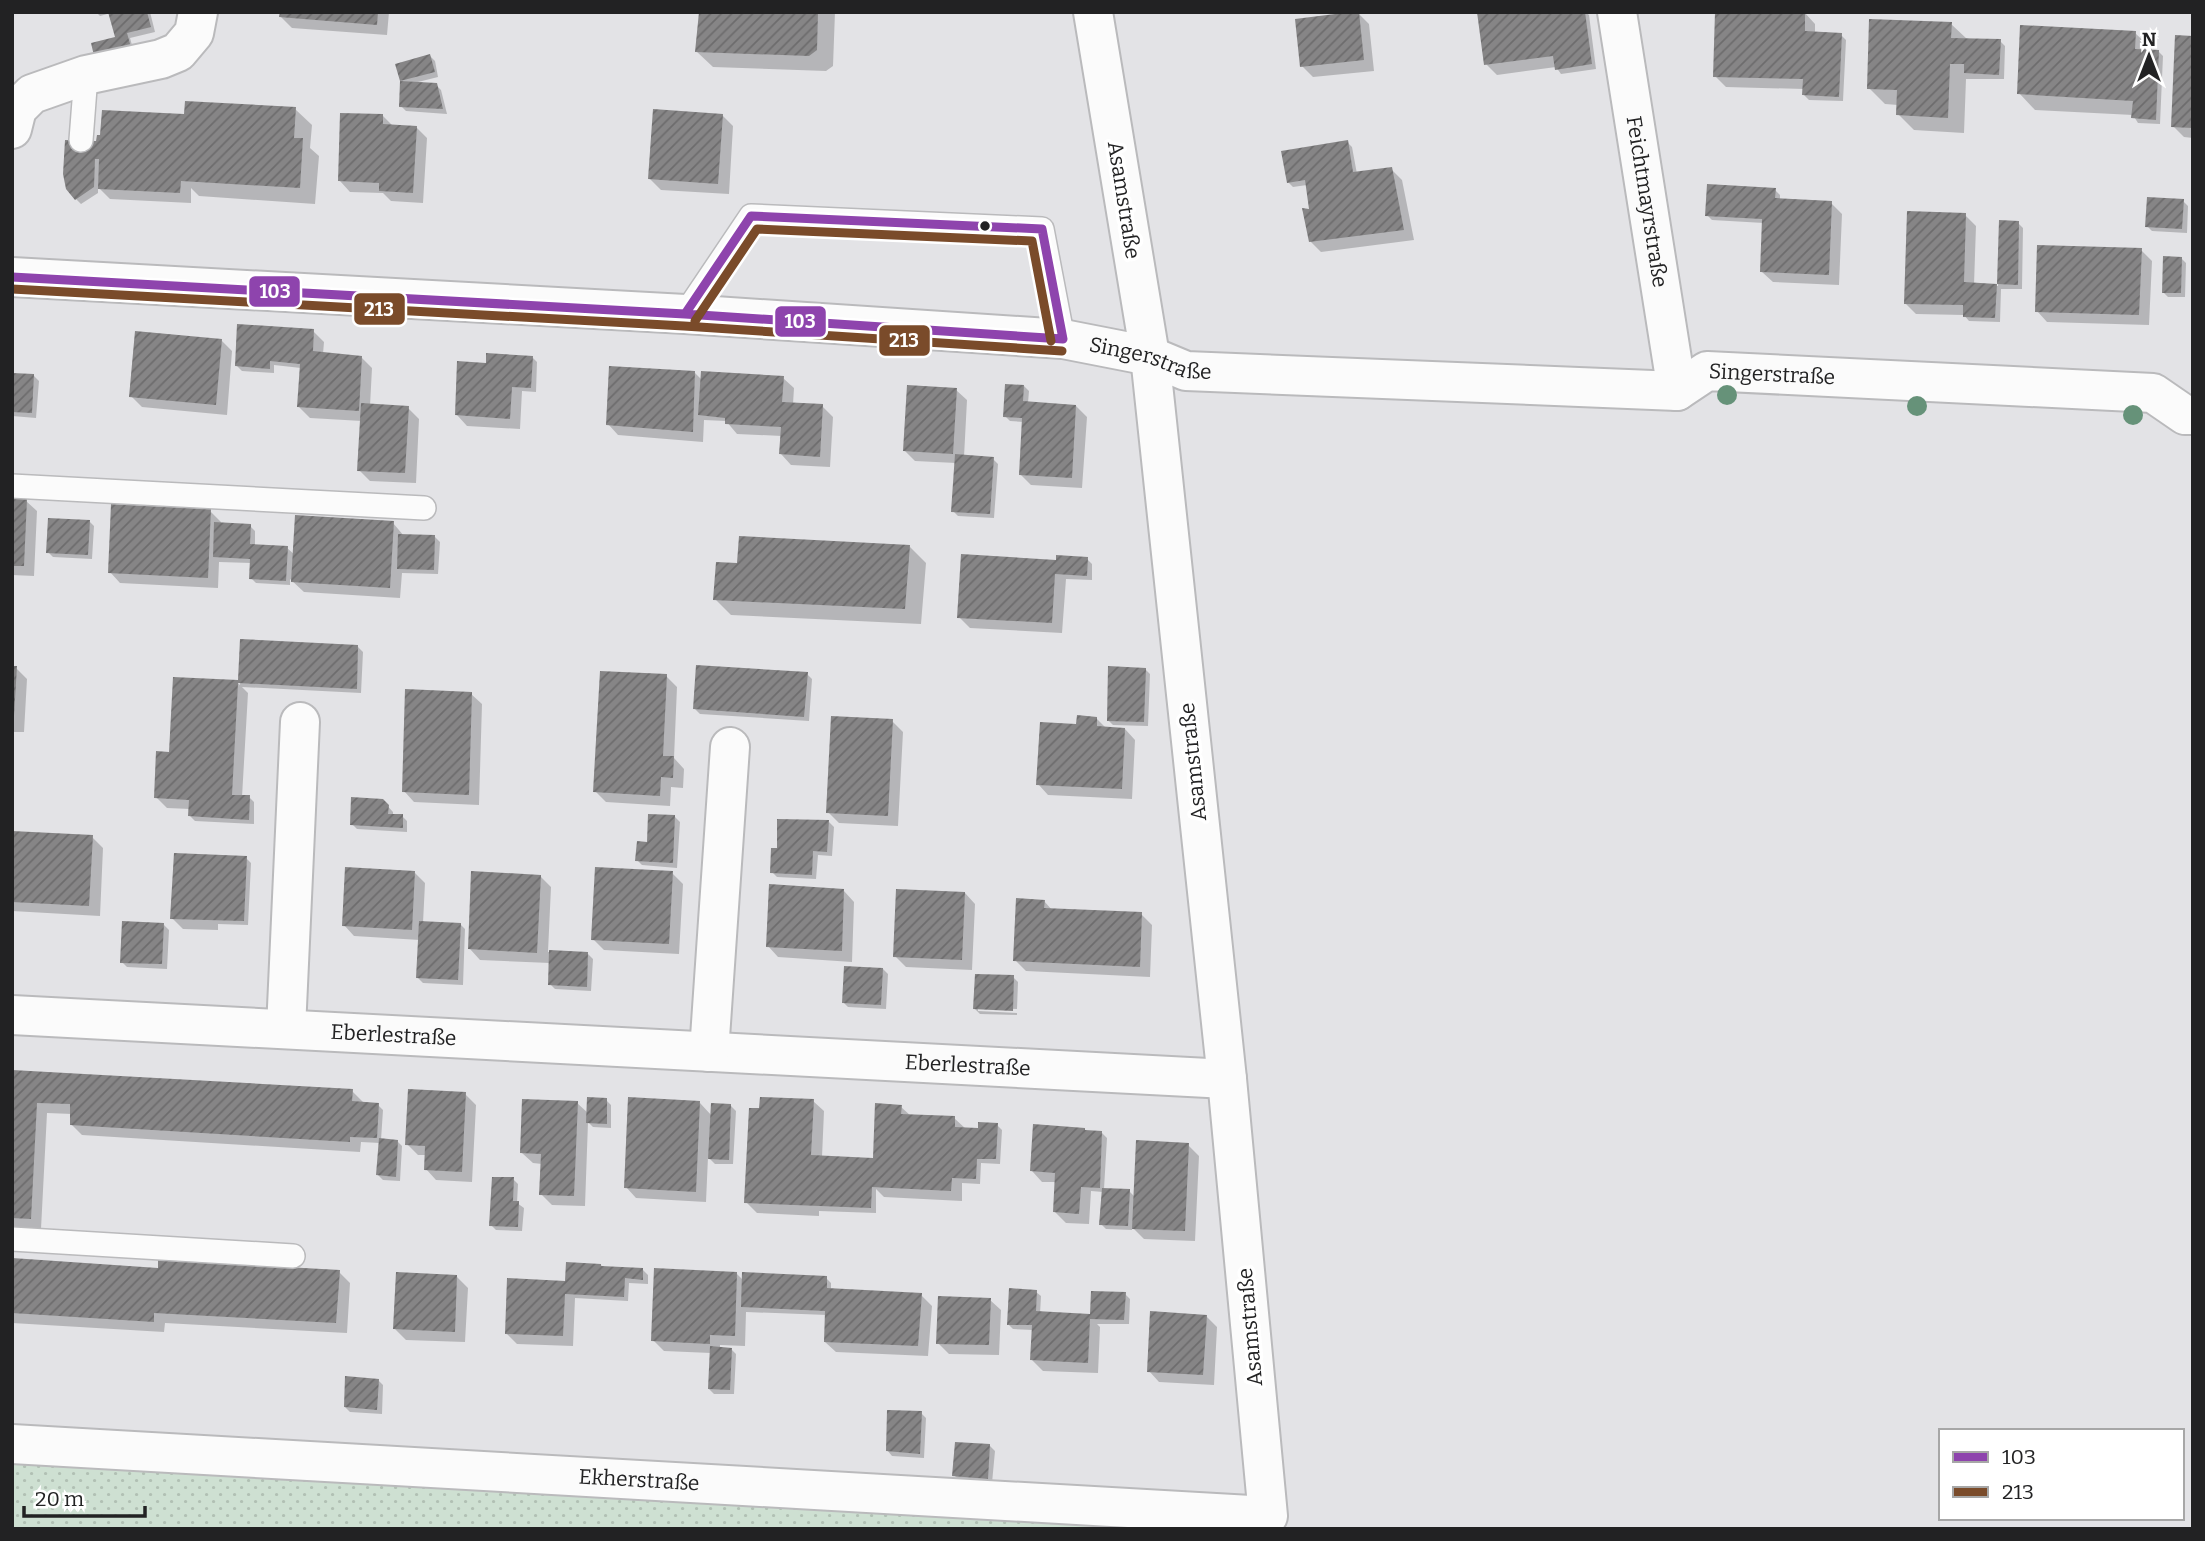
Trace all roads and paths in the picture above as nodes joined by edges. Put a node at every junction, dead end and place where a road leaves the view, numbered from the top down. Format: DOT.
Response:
graph roads {
  1 [pos="198,12"];
  2 [pos="1093,12"];
  3 [pos="1617,12"];
  4 [pos="86,75"];
  5 [pos="12,130"];
  6 [pos="81,140"];
  7 [pos="12,277"];
  8 [pos="685,314"];
  9 [pos="1063,340"];
  10 [pos="1150,356"];
  11 [pos="1677,391"];
  12 [pos="2193,415"];
  13 [pos="12,486"];
  14 [pos="424,508"];
  15 [pos="300,722"];
  16 [pos="730,747"];
  17 [pos="12,1015"];
  18 [pos="286,1029"];
  19 [pos="709,1052"];
  20 [pos="1227,1079"];
  21 [pos="12,1239"];
  22 [pos="293,1256"];
  23 [pos="12,1444"];
  24 [pos="1268,1516"];
  1 -- 4 [label="street"];
  2 -- 10 [label="street, Asamstraße"];
  3 -- 11 [label="street, Feichtmayrstraße"];
  4 -- 5 [label="street"];
  4 -- 6 [label="lane"];
  7 -- 8 [label="street, Singerstraße"];
  8 -- 9 [label="street, Singerstraße"];
  8 -- 9 [label="lane"];
  9 -- 10 [label="street, Singerstraße"];
  10 -- 11 [label="street, Singerstraße"];
  10 -- 20 [label="street, Asamstraße"];
  11 -- 12 [label="street, Singerstraße"];
  13 -- 14 [label="lane"];
  15 -- 18 [label="street"];
  16 -- 19 [label="street"];
  17 -- 18 [label="street, Eberlestraße"];
  18 -- 19 [label="street, Eberlestraße"];
  19 -- 20 [label="street, Eberlestraße"];
  20 -- 24 [label="street, Asamstraße"];
  21 -- 22 [label="lane"];
  23 -- 24 [label="street, Ekherstraße"];
}
